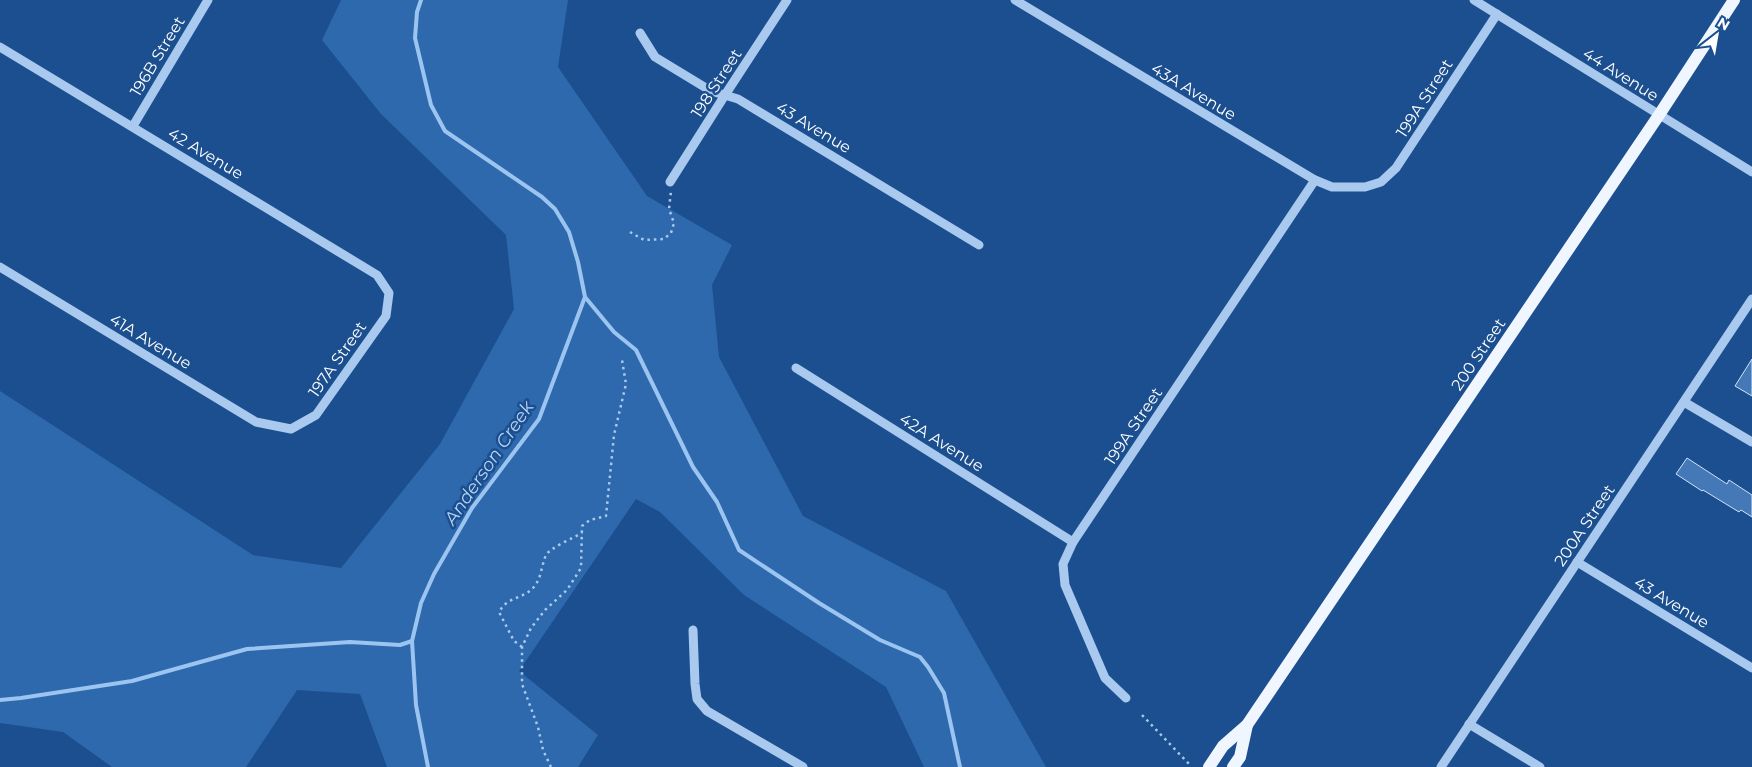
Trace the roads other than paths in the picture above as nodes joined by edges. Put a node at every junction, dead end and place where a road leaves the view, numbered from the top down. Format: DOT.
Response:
graph roads {
  1 [pos="208,0"];
  2 [pos="787,0"];
  3 [pos="1015,0"];
  4 [pos="1474,0"];
  5 [pos="1734,0"];
  6 [pos="1497,14"];
  7 [pos="640,33"];
  8 [pos="0,47"];
  9 [pos="725,95"];
  10 [pos="1658,115"];
  11 [pos="133,126"];
  12 [pos="1752,172"];
  13 [pos="1315,180"];
  14 [pos="670,182"];
  15 [pos="1365,187"];
  16 [pos="979,245"];
  17 [pos="0,267"];
  18 [pos="389,293"];
  19 [pos="1752,298"];
  20 [pos="796,368"];
  21 [pos="1684,402"];
  22 [pos="291,428"];
  23 [pos="1752,442"];
  24 [pos="1073,542"];
  25 [pos="1577,562"];
  26 [pos="693,630"];
  27 [pos="1752,668"];
  28 [pos="1126,698"];
  29 [pos="1469,724"];
  30 [pos="1247,726"];
  31 [pos="803,767"];
  32 [pos="1209,767"];
  33 [pos="1233,767"];
  34 [pos="1441,767"];
  35 [pos="1540,767"];
  1 -- 11 [label="street, 196B Street"];
  2 -- 9 [label="street, 198 Street"];
  3 -- 13 [label="street, 43A Avenue"];
  4 -- 6 [label="street, 44 Avenue"];
  5 -- 10 [label="main road, 200 Street"];
  6 -- 10 [label="street, 44 Avenue"];
  6 -- 15 [label="street, 199A Street"];
  7 -- 9 [label="street, 43 Avenue"];
  8 -- 11 [label="street, 42 Avenue"];
  9 -- 14 [label="street, 198 Street"];
  9 -- 16 [label="street, 43 Avenue"];
  10 -- 12 [label="street, 44 Avenue"];
  10 -- 30 [label="main road, 200 Street"];
  11 -- 18 [label="street, 42 Avenue"];
  13 -- 15 [label="street, 43A Avenue"];
  13 -- 24 [label="street, 199A Street"];
  17 -- 22 [label="street, 41A Avenue"];
  18 -- 22 [label="street, 197A Street"];
  19 -- 21 [label="street, 200A Street"];
  20 -- 24 [label="street, 42A Avenue"];
  21 -- 23 [label="street"];
  21 -- 25 [label="street, 200A Street"];
  24 -- 28 [label="street, 199A Street"];
  25 -- 27 [label="street, 43 Avenue"];
  25 -- 29 [label="street, 200A Street"];
  26 -- 31 [label="street"];
  29 -- 34 [label="street, 200A Street"];
  29 -- 35 [label="street"];
  30 -- 32 [label="main road, 200 Street"];
  30 -- 33 [label="main road, 200 Street"];
}
